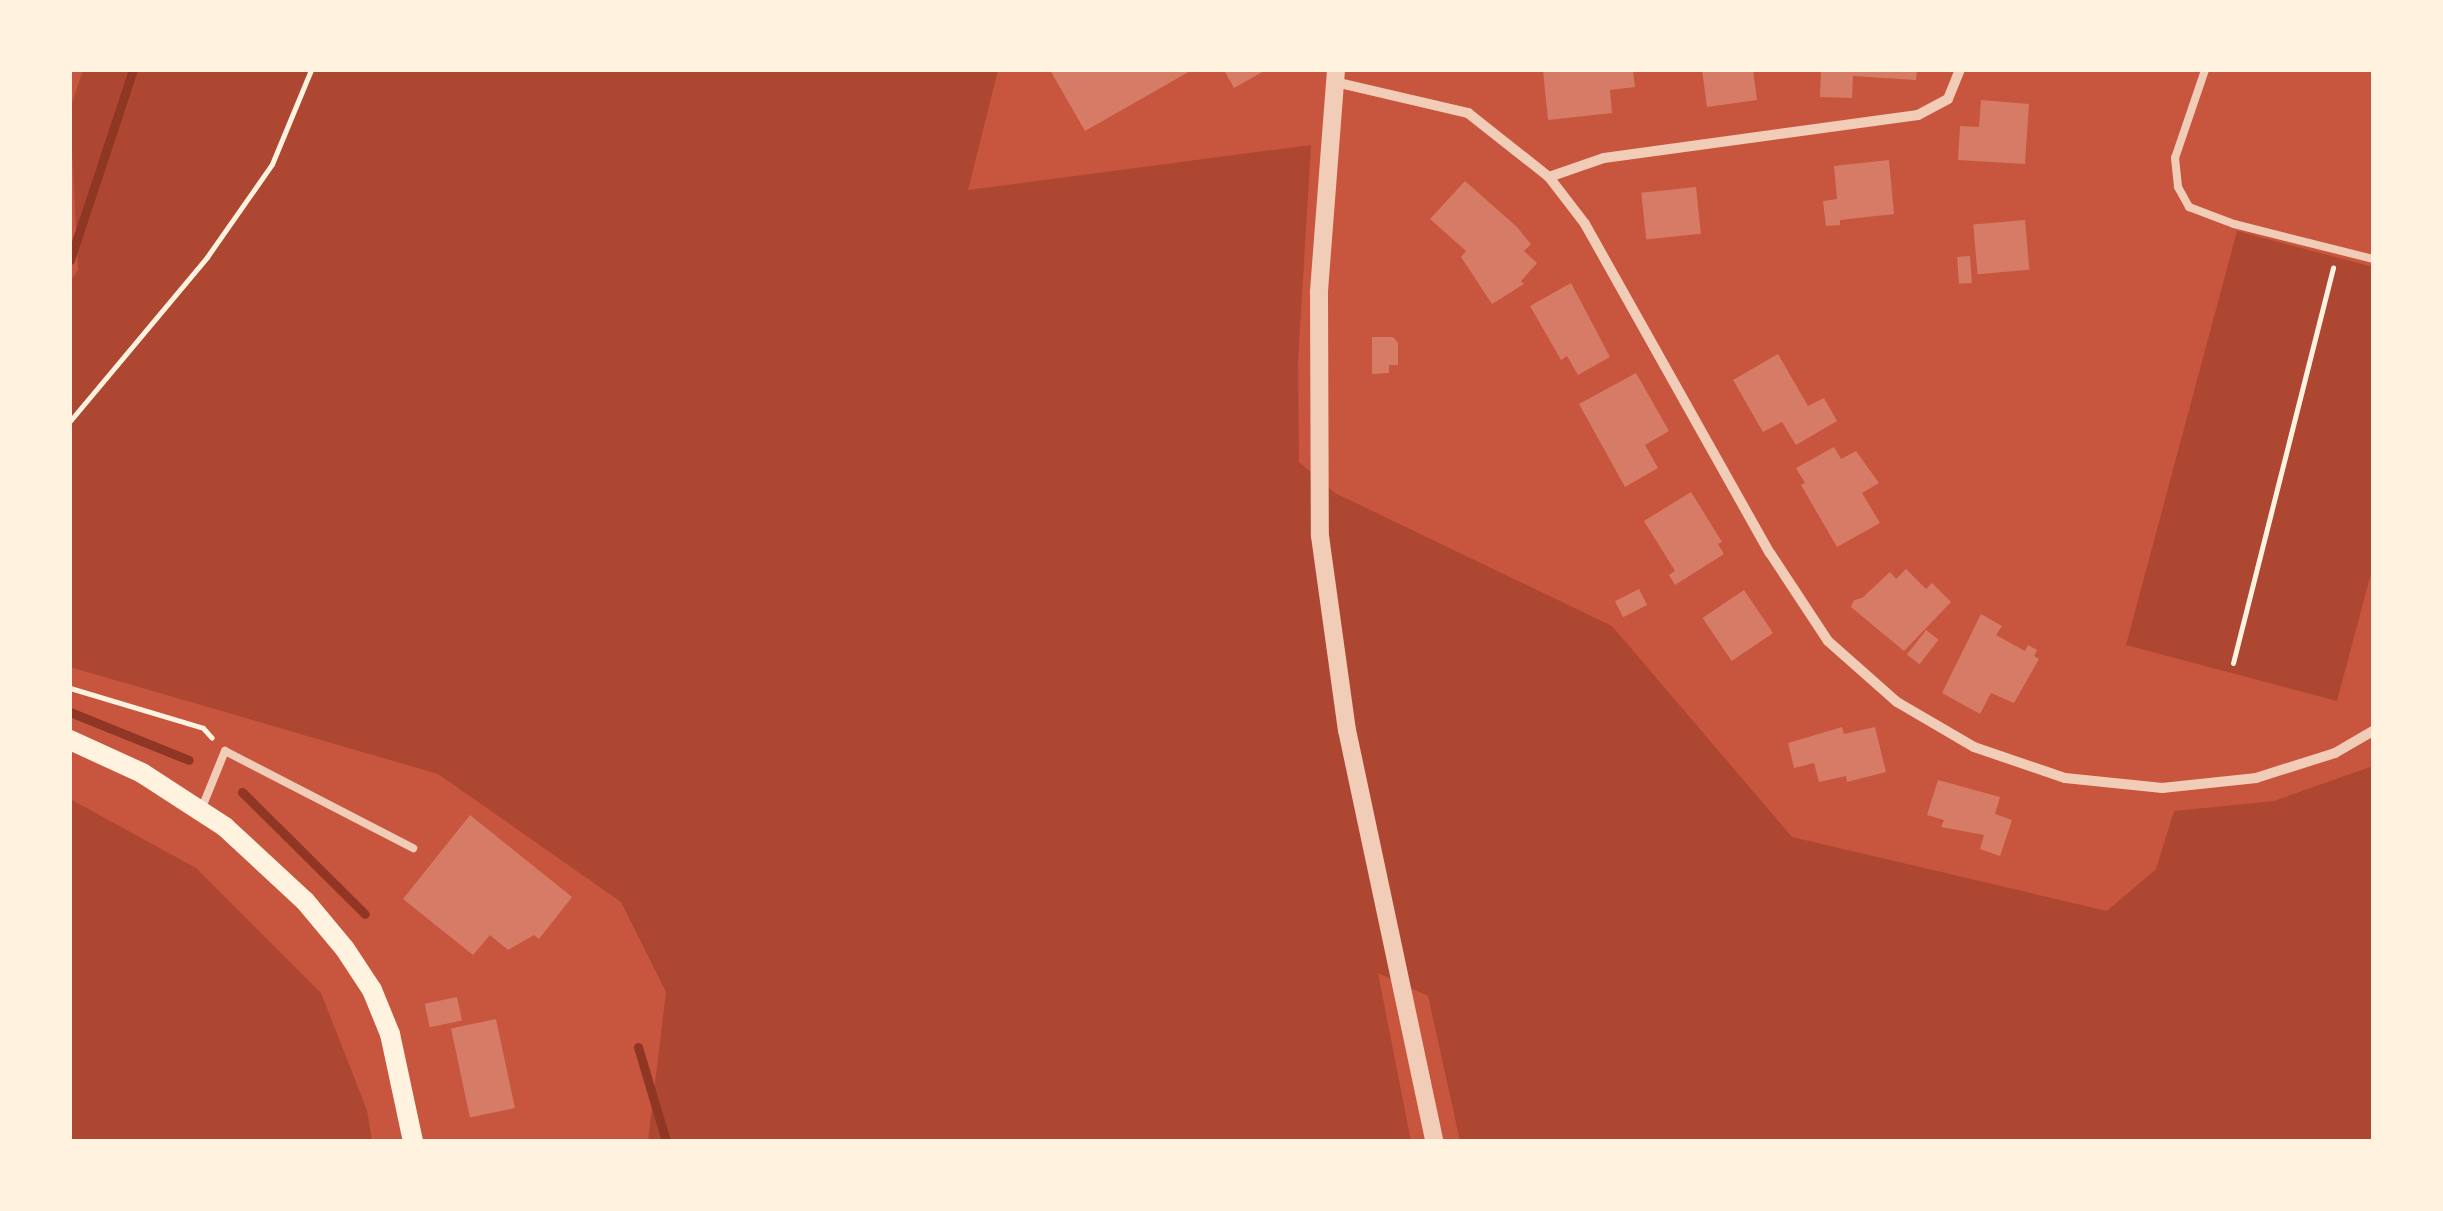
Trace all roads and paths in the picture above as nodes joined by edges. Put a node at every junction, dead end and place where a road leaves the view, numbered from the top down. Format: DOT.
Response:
graph roads {
  1 [pos="311,70"];
  2 [pos="1960,70"];
  3 [pos="2205,70"];
  4 [pos="1336,76"];
  5 [pos="1549,177"];
  6 [pos="2337,250"];
  7 [pos="2373,259"];
  8 [pos="70,420"];
  9 [pos="2234,663"];
  10 [pos="70,688"];
  11 [pos="2373,731"];
  12 [pos="70,740"];
  13 [pos="224,751"];
  14 [pos="201,810"];
  15 [pos="413,848"];
  16 [pos="413,1141"];
  17 [pos="1434,1141"];
  1 -- 8 [label="path"];
  2 -- 5 [label="street"];
  3 -- 6 [label="lane"];
  4 -- 5 [label="street"];
  4 -- 17 [label="street"];
  5 -- 11 [label="street"];
  6 -- 7 [label="lane"];
  6 -- 9 [label="path"];
  10 -- 13 [label="path"];
  12 -- 14 [label="main road"];
  13 -- 14 [label="lane"];
  13 -- 15 [label="lane"];
  14 -- 16 [label="main road"];
}
